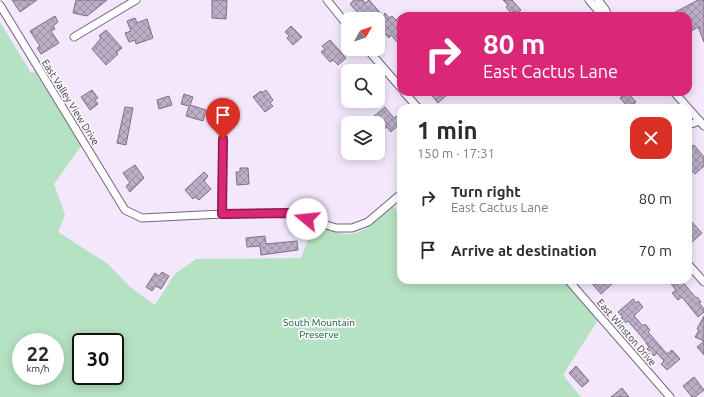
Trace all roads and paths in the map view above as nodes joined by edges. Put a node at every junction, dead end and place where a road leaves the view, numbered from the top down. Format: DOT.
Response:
graph roads {
  1 [pos="136,0"];
  2 [pos="327,0"];
  3 [pos="589,0"];
  4 [pos="598,0"];
  5 [pos="0,5"];
  6 [pos="599,12"];
  7 [pos="606,12"];
  8 [pos="341,17"];
  9 [pos="74,37"];
  10 [pos="373,56"];
  11 [pos="397,83"];
  12 [pos="408,96"];
  13 [pos="678,96"];
  14 [pos="414,104"];
  15 [pos="684,104"];
  16 [pos="692,113"];
  17 [pos="702,124"];
  18 [pos="692,125"];
  19 [pos="223,139"];
  20 [pos="397,197"];
  21 [pos="222,214"];
  22 [pos="692,268"];
  23 [pos="704,282"];
  24 [pos="571,284"];
  25 [pos="670,397"];
  1 -- 9 [label="street"];
  2 -- 8 [label="street"];
  3 -- 6 [label="street"];
  4 -- 7 [label="street"];
  5 -- 21 [label="street, East Valley View Drive"];
  10 -- 11 [label="street"];
  12 -- 14 [label="street"];
  13 -- 15 [label="street"];
  16 -- 17 [label="street"];
  17 -- 18 [label="street"];
  19 -- 21 [label="street"];
  20 -- 21 [label="street"];
  22 -- 23 [label="street"];
  24 -- 25 [label="street, East Winston Drive"];
}
